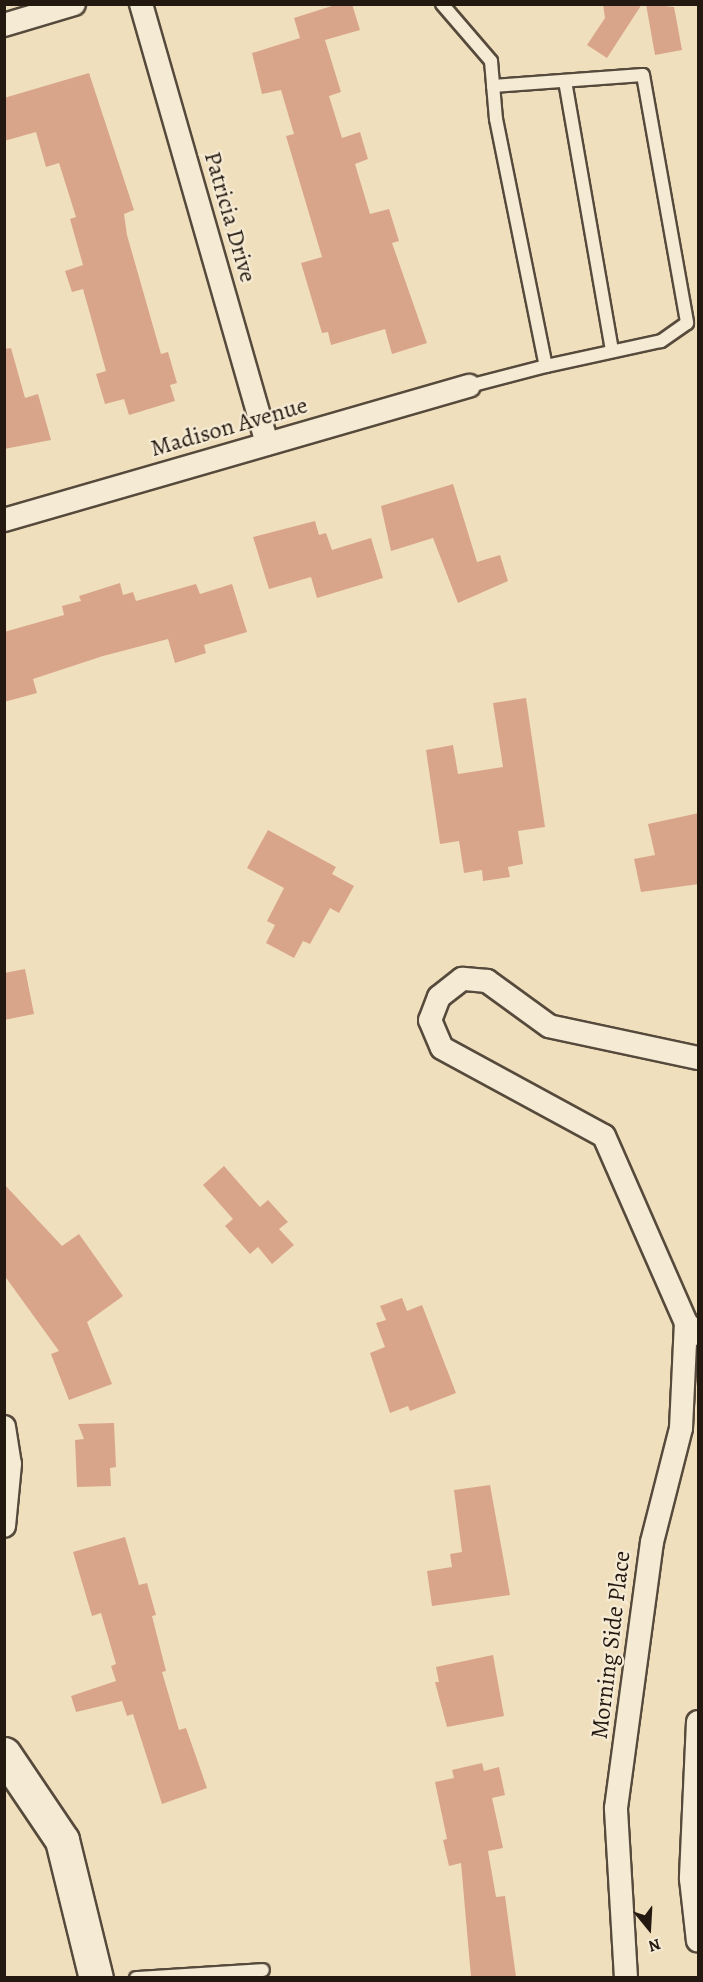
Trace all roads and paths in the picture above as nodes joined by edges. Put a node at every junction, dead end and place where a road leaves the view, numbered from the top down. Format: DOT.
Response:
graph roads {
  1 [pos="74,4"];
  2 [pos="141,4"];
  3 [pos="442,4"];
  4 [pos="4,25"];
  5 [pos="565,81"];
  6 [pos="493,86"];
  7 [pos="612,351"];
  8 [pos="546,366"];
  9 [pos="469,386"];
  10 [pos="267,443"];
  11 [pos="4,520"];
  12 [pos="699,1058"];
  13 [pos="693,1329"];
  14 [pos="4,1427"];
  15 [pos="4,1526"];
  16 [pos="699,1722"];
  17 [pos="4,1754"];
  18 [pos="699,1941"];
  19 [pos="263,1970"];
  20 [pos="174,1976"];
  21 [pos="96,1977"];
  22 [pos="136,1977"];
  23 [pos="626,1977"];
  1 -- 4 [label="street"];
  2 -- 10 [label="street, Patricia Drive"];
  3 -- 6 [label="lane"];
  5 -- 6 [label="lane"];
  5 -- 7 [label="lane"];
  5 -- 7 [label="lane"];
  6 -- 8 [label="lane"];
  7 -- 8 [label="lane"];
  8 -- 9 [label="lane"];
  9 -- 10 [label="street, Madison Avenue"];
  10 -- 11 [label="street, Madison Avenue"];
  12 -- 13 [label="street, Morning Side Place"];
  13 -- 23 [label="street, Morning Side Place"];
  14 -- 15 [label="street"];
  16 -- 18 [label="street"];
  17 -- 21 [label="main road"];
  19 -- 20 [label="lane"];
  20 -- 22 [label="lane"];
}
